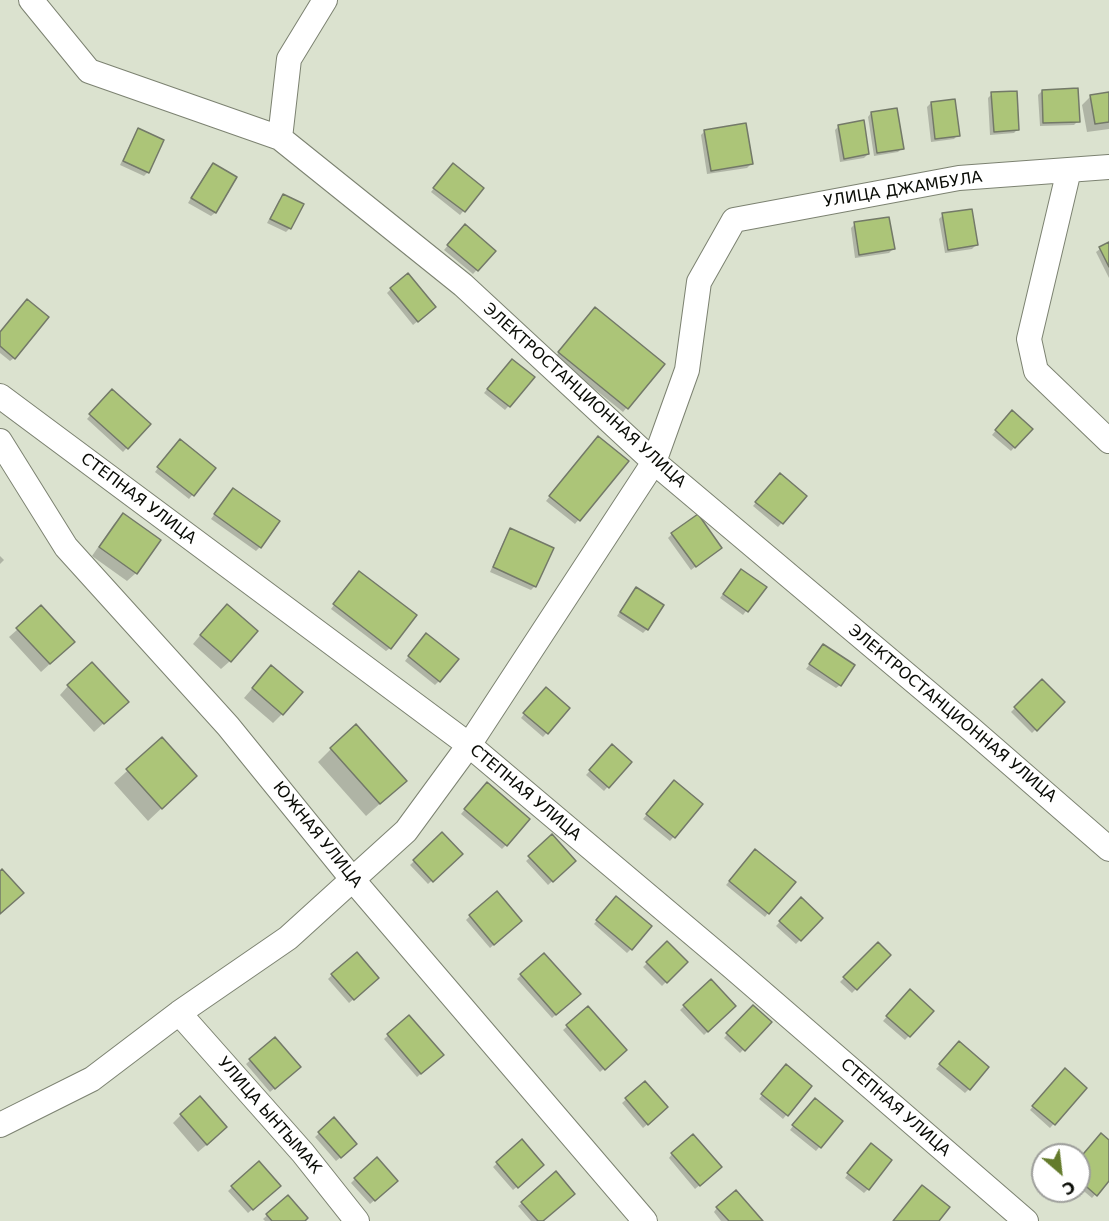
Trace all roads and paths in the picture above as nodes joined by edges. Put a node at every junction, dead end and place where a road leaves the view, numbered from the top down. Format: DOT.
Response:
graph roads {
  1 [pos="31,0"];
  2 [pos="325,0"];
  3 [pos="280,138"];
  4 [pos="1109,167"];
  5 [pos="1069,170"];
  6 [pos="0,396"];
  7 [pos="0,441"];
  8 [pos="1109,441"];
  9 [pos="654,462"];
  10 [pos="469,745"];
  11 [pos="1109,849"];
  12 [pos="353,880"];
  13 [pos="179,1013"];
  14 [pos="0,1125"];
  15 [pos="357,1221"];
  16 [pos="645,1221"];
  17 [pos="1026,1221"];
  1 -- 3 [label="street, ЭЛЕКТРОСТАНЦИОННАЯ УЛИЦА"];
  2 -- 3 [label="street"];
  3 -- 9 [label="street, ЭЛЕКТРОСТАНЦИОННАЯ УЛИЦА"];
  4 -- 5 [label="street, УЛИЦА ДЖАМБУЛА"];
  5 -- 8 [label="street"];
  5 -- 9 [label="street, УЛИЦА ДЖАМБУЛА"];
  6 -- 10 [label="street, СТЕПНАЯ УЛИЦА"];
  7 -- 12 [label="street, ЮЖНАЯ УЛИЦА"];
  9 -- 10 [label="street"];
  9 -- 11 [label="street, ЭЛЕКТРОСТАНЦИОННАЯ УЛИЦА"];
  10 -- 12 [label="street"];
  10 -- 17 [label="street, СТЕПНАЯ УЛИЦА"];
  12 -- 13 [label="street"];
  12 -- 16 [label="street, ЮЖНАЯ УЛИЦА"];
  13 -- 14 [label="street"];
  13 -- 15 [label="street, УЛИЦА ЫНТЫМАК"];
}
